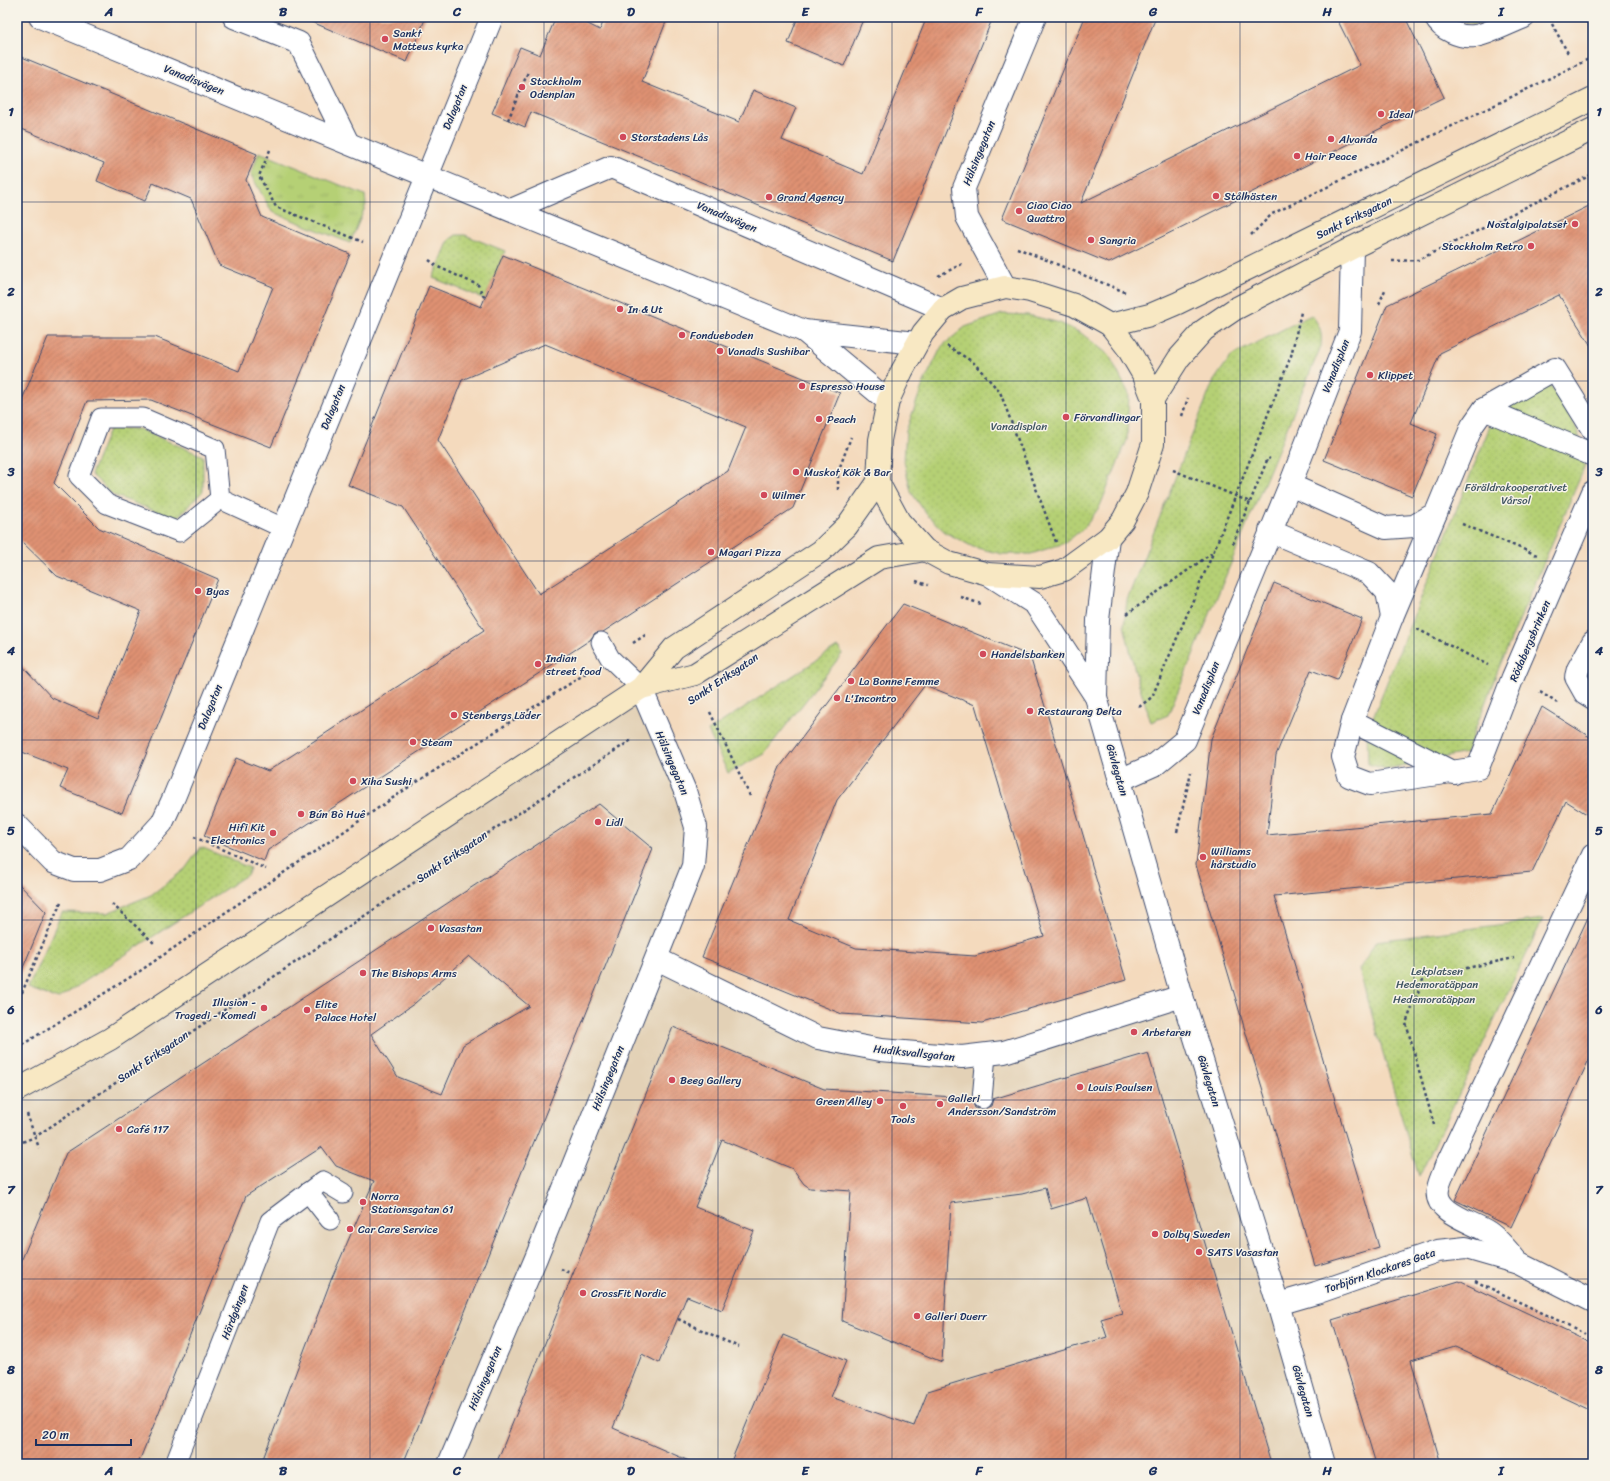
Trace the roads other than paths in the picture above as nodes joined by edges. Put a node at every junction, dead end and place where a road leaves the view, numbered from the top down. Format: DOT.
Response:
graph roads {
  1 [pos="40,17"];
  2 [pos="234,17"];
  3 [pos="492,17"];
  4 [pos="1035,17"];
  5 [pos="1435,17"];
  6 [pos="1524,17"];
  7 [pos="1593,99"];
  8 [pos="1593,129"];
  9 [pos="348,143"];
  10 [pos="427,176"];
  11 [pos="511,210"];
  12 [pos="1352,248"];
  13 [pos="1005,288"];
  14 [pos="943,309"];
  15 [pos="1110,324"];
  16 [pos="804,331"];
  17 [pos="916,343"];
  18 [pos="1153,399"];
  19 [pos="888,401"];
  20 [pos="1484,409"];
  21 [pos="1593,430"];
  22 [pos="1593,455"];
  23 [pos="878,482"];
  24 [pos="1290,485"];
  25 [pos="1593,492"];
  26 [pos="220,499"];
  27 [pos="1436,513"];
  28 [pos="283,528"];
  29 [pos="1270,531"];
  30 [pos="1108,538"];
  31 [pos="925,550"];
  32 [pos="988,574"];
  33 [pos="1401,621"];
  34 [pos="1593,642"];
  35 [pos="605,650"];
  36 [pos="641,688"];
  37 [pos="1096,697"];
  38 [pos="1593,698"];
  39 [pos="1352,721"];
  40 [pos="1454,773"];
  41 [pos="1120,780"];
  42 [pos="17,825"];
  43 [pos="1593,855"];
  44 [pos="656,960"];
  45 [pos="1182,996"];
  46 [pos="986,1055"];
  47 [pos="17,1090"];
  48 [pos="982,1099"];
  49 [pos="316,1186"];
  50 [pos="343,1193"];
  51 [pos="330,1220"];
  52 [pos="1518,1263"];
  53 [pos="1593,1301"];
  54 [pos="1278,1304"];
  55 [pos="175,1464"];
  56 [pos="449,1464"];
  57 [pos="1324,1464"];
  1 -- 9 [label="street, Vanadisvägen"];
  2 -- 9 [label="street"];
  3 -- 10 [label="street, Dalagatan"];
  4 -- 13 [label="street, Hälsingegatan"];
  5 -- 6 [label="street"];
  7 -- 15 [label="main road, Sankt Eriksgatan"];
  8 -- 12 [label="main road"];
  9 -- 10 [label="street, Vanadisvägen"];
  10 -- 11 [label="street, Vanadisvägen"];
  10 -- 28 [label="street, Dalagatan"];
  11 -- 14 [label="street, Vanadisvägen"];
  11 -- 16 [label="street, Vanadisvägen"];
  12 -- 18 [label="main road"];
  12 -- 24 [label="street, Vanadisplan"];
  13 -- 14 [label="main road"];
  13 -- 15 [label="main road"];
  14 -- 17 [label="main road"];
  15 -- 18 [label="main road"];
  16 -- 17 [label="street, Vanadisvägen"];
  16 -- 19 [label="street, Vanadisvägen"];
  17 -- 19 [label="main road"];
  18 -- 30 [label="main road"];
  19 -- 23 [label="main road"];
  20 -- 21 [label="street, Rödabergsbrinken"];
  20 -- 22 [label="street"];
  20 -- 27 [label="street, Rödabergsbrinken"];
  23 -- 31 [label="main road"];
  23 -- 36 [label="main road, Sankt Eriksgatan"];
  24 -- 27 [label="street"];
  24 -- 29 [label="street, Vanadisplan"];
  25 -- 40 [label="street, Rödabergsbrinken"];
  26 -- 26 [label="lane"];
  26 -- 28 [label="lane"];
  27 -- 33 [label="street, Rödabergsbrinken"];
  28 -- 42 [label="street, Dalagatan"];
  29 -- 33 [label="street"];
  29 -- 41 [label="street, Vanadisplan"];
  30 -- 32 [label="main road"];
  30 -- 37 [label="street, Gävlegatan"];
  31 -- 32 [label="main road"];
  31 -- 36 [label="main road, Sankt Eriksgatan"];
  32 -- 37 [label="street, Gävlegatan"];
  33 -- 39 [label="street, Rödabergsbrinken"];
  34 -- 38 [label="street"];
  35 -- 36 [label="lane"];
  36 -- 44 [label="street, Hälsingegatan"];
  36 -- 47 [label="main road, Sankt Eriksgatan"];
  37 -- 41 [label="street, Gävlegatan"];
  39 -- 40 [label="street"];
  39 -- 40 [label="street, Rödabergsbrinken"];
  41 -- 45 [label="street, Gävlegatan"];
  43 -- 52 [label="street"];
  44 -- 46 [label="street, Hudiksvallsgatan"];
  44 -- 56 [label="street, Hälsingegatan"];
  45 -- 46 [label="street, Hudiksvallsgatan"];
  45 -- 54 [label="street, Gävlegatan"];
  46 -- 48 [label="lane"];
  49 -- 50 [label="lane"];
  49 -- 51 [label="lane"];
  49 -- 55 [label="lane, Härdgången"];
  52 -- 53 [label="street, Torbjörn Klockares Gata"];
  52 -- 54 [label="street, Torbjörn Klockares Gata"];
  54 -- 57 [label="street, Gävlegatan"];
}
